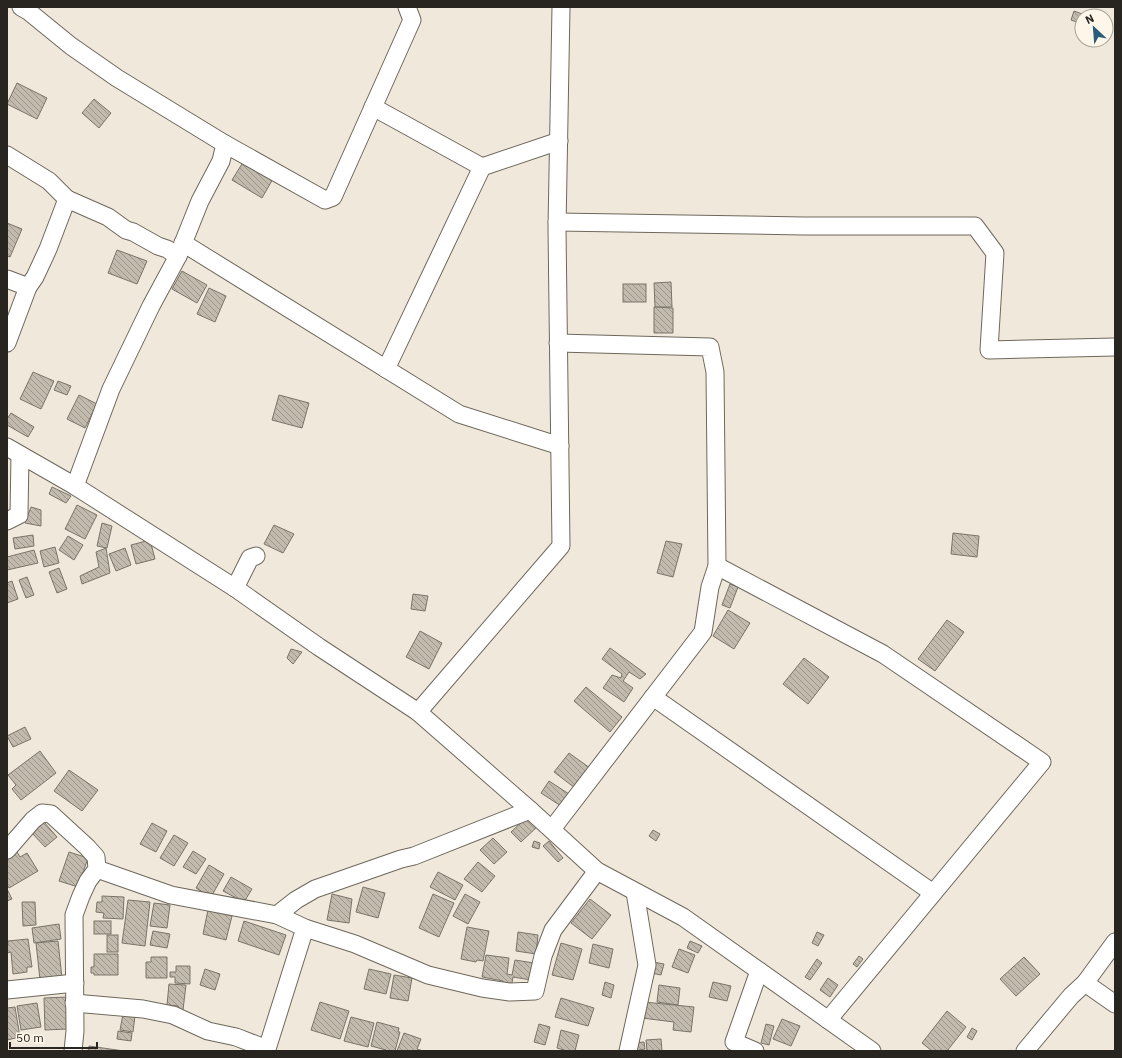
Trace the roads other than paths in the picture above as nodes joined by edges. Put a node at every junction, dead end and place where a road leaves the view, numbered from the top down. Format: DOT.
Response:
graph roads {
  1 [pos="21,7"];
  2 [pos="407,7"];
  3 [pos="562,7"];
  4 [pos="374,107"];
  5 [pos="559,141"];
  6 [pos="225,144"];
  7 [pos="7,155"];
  8 [pos="482,167"];
  9 [pos="67,199"];
  10 [pos="557,222"];
  11 [pos="180,250"];
  12 [pos="7,279"];
  13 [pos="28,287"];
  14 [pos="558,343"];
  15 [pos="7,344"];
  16 [pos="1115,347"];
  17 [pos="386,369"];
  18 [pos="560,446"];
  19 [pos="13,451"];
  20 [pos="75,486"];
  21 [pos="7,521"];
  22 [pos="256,556"];
  23 [pos="717,566"];
  24 [pos="235,588"];
  25 [pos="653,697"];
  26 [pos="418,712"];
  27 [pos="530,810"];
  28 [pos="552,829"];
  29 [pos="7,850"];
  30 [pos="97,869"];
  31 [pos="598,871"];
  32 [pos="636,892"];
  33 [pos="933,893"];
  34 [pos="277,915"];
  35 [pos="305,928"];
  36 [pos="1115,942"];
  37 [pos="759,971"];
  38 [pos="75,983"];
  39 [pos="1085,983"];
  40 [pos="7,990"];
  41 [pos="74,1003"];
  42 [pos="1115,1004"];
  43 [pos="828,1020"];
  44 [pos="73,1051"];
  45 [pos="628,1051"];
  46 [pos="755,1051"];
  47 [pos="872,1051"];
  48 [pos="1025,1051"];
  1 -- 6 [label="street"];
  2 -- 4 [label="street"];
  3 -- 5 [label="street"];
  4 -- 6 [label="street"];
  4 -- 8 [label="street"];
  5 -- 8 [label="street"];
  5 -- 10 [label="street"];
  6 -- 11 [label="street"];
  7 -- 9 [label="street"];
  8 -- 17 [label="street"];
  9 -- 11 [label="street"];
  9 -- 13 [label="street"];
  10 -- 14 [label="street"];
  10 -- 16 [label="street"];
  11 -- 17 [label="street"];
  11 -- 20 [label="street"];
  12 -- 13 [label="street"];
  13 -- 15 [label="street"];
  14 -- 18 [label="street"];
  14 -- 23 [label="street"];
  17 -- 18 [label="street"];
  18 -- 26 [label="street"];
  19 -- 20 [label="street"];
  19 -- 21 [label="street"];
  20 -- 24 [label="street"];
  22 -- 24 [label="street"];
  23 -- 25 [label="street"];
  23 -- 33 [label="street"];
  24 -- 26 [label="street"];
  25 -- 28 [label="street"];
  25 -- 33 [label="street"];
  26 -- 27 [label="street"];
  27 -- 28 [label="street"];
  27 -- 34 [label="street"];
  28 -- 31 [label="street"];
  29 -- 30 [label="street"];
  30 -- 34 [label="street"];
  30 -- 38 [label="street"];
  31 -- 32 [label="street"];
  31 -- 35 [label="street"];
  32 -- 37 [label="street"];
  32 -- 45 [label="street"];
  33 -- 43 [label="street"];
  34 -- 35 [label="street"];
  35 -- 41 [label="street"];
  36 -- 39 [label="street"];
  37 -- 43 [label="street"];
  37 -- 46 [label="street"];
  38 -- 40 [label="street"];
  38 -- 41 [label="street"];
  39 -- 42 [label="street"];
  39 -- 48 [label="street"];
  41 -- 44 [label="street"];
  43 -- 47 [label="street"];
}
